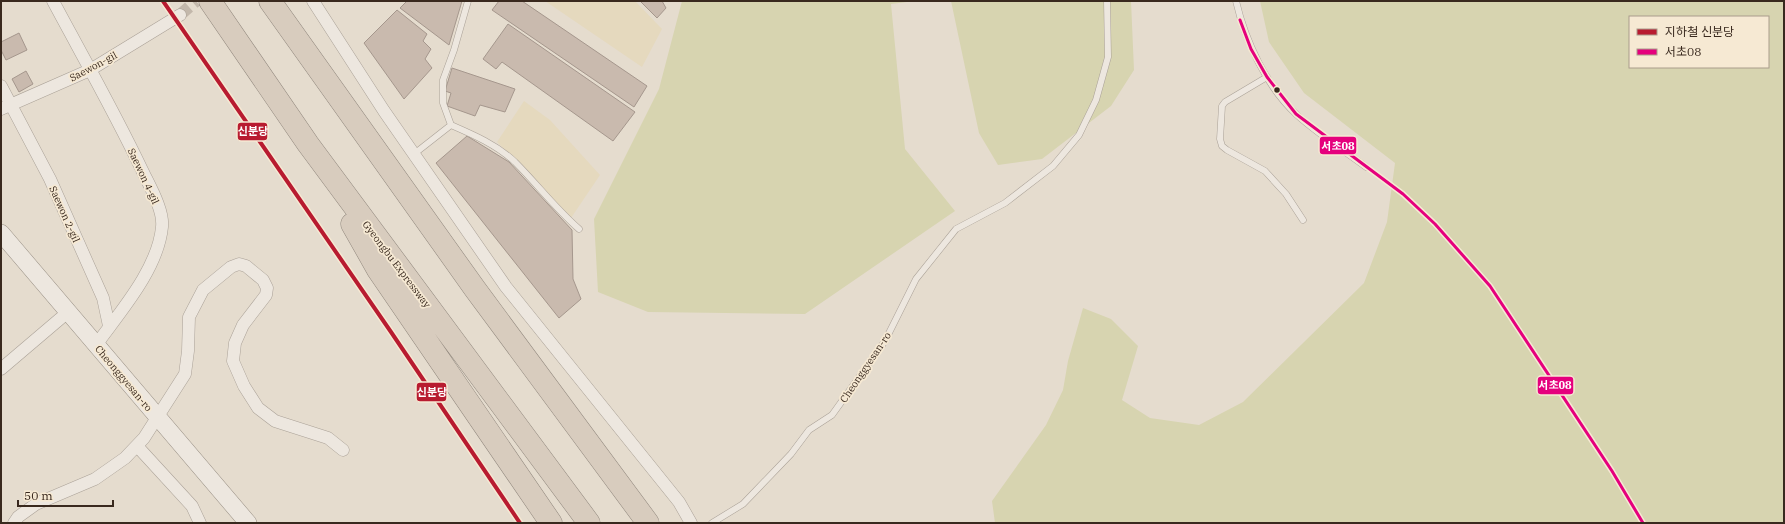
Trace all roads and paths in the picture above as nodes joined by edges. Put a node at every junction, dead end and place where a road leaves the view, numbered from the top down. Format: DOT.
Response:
graph roads {
  1 [pos="53,1"];
  2 [pos="210,1"];
  3 [pos="270,1"];
  4 [pos="312,1"];
  5 [pos="468,1"];
  6 [pos="1107,1"];
  7 [pos="1236,1"];
  8 [pos="180,14"];
  9 [pos="90,70"];
  10 [pos="1268,77"];
  11 [pos="1,86"];
  12 [pos="6,107"];
  13 [pos="451,125"];
  14 [pos="308,144"];
  15 [pos="414,154"];
  16 [pos="1366,167"];
  17 [pos="1303,220"];
  18 [pos="579,229"];
  19 [pos="1,233"];
  20 [pos="68,312"];
  21 [pos="109,326"];
  22 [pos="96,344"];
  23 [pos="1,369"];
  24 [pos="158,417"];
  25 [pos="137,446"];
  26 [pos="343,450"];
  27 [pos="14,523"];
  28 [pos="200,523"];
  29 [pos="248,523"];
  30 [pos="552,523"];
  31 [pos="589,523"];
  32 [pos="648,523"];
  33 [pos="691,523"];
  34 [pos="712,523"];
  1 -- 9 [label="street, Saewon 4-gil"];
  2 -- 14 [label="highway, Gyeongbu Expressway"];
  3 -- 32 [label="highway"];
  4 -- 15 [label="street"];
  5 -- 13 [label="lane"];
  6 -- 34 [label="lane, Cheonggyesan-ro"];
  7 -- 10 [label="lane"];
  8 -- 9 [label="street, Saewon-gil"];
  9 -- 12 [label="street, Saewon-gil"];
  9 -- 21 [label="street, Saewon 4-gil"];
  10 -- 16 [label="lane"];
  10 -- 17 [label="lane"];
  11 -- 12 [label="street, Saewon 2-gil"];
  12 -- 21 [label="street, Saewon 2-gil"];
  13 -- 15 [label="lane"];
  13 -- 18 [label="lane"];
  14 -- 30 [label="highway"];
  14 -- 31 [label="highway, Gyeongbu Expressway"];
  15 -- 33 [label="street"];
  19 -- 20 [label="main road, Cheonggyesan-ro"];
  20 -- 22 [label="main road, Cheonggyesan-ro"];
  20 -- 23 [label="street"];
  21 -- 22 [label="street, Saewon 4-gil"];
  22 -- 24 [label="main road, Cheonggyesan-ro"];
  24 -- 25 [label="street"];
  24 -- 26 [label="street"];
  24 -- 29 [label="main road, Cheonggyesan-ro"];
  25 -- 27 [label="street"];
  25 -- 28 [label="street"];
}
